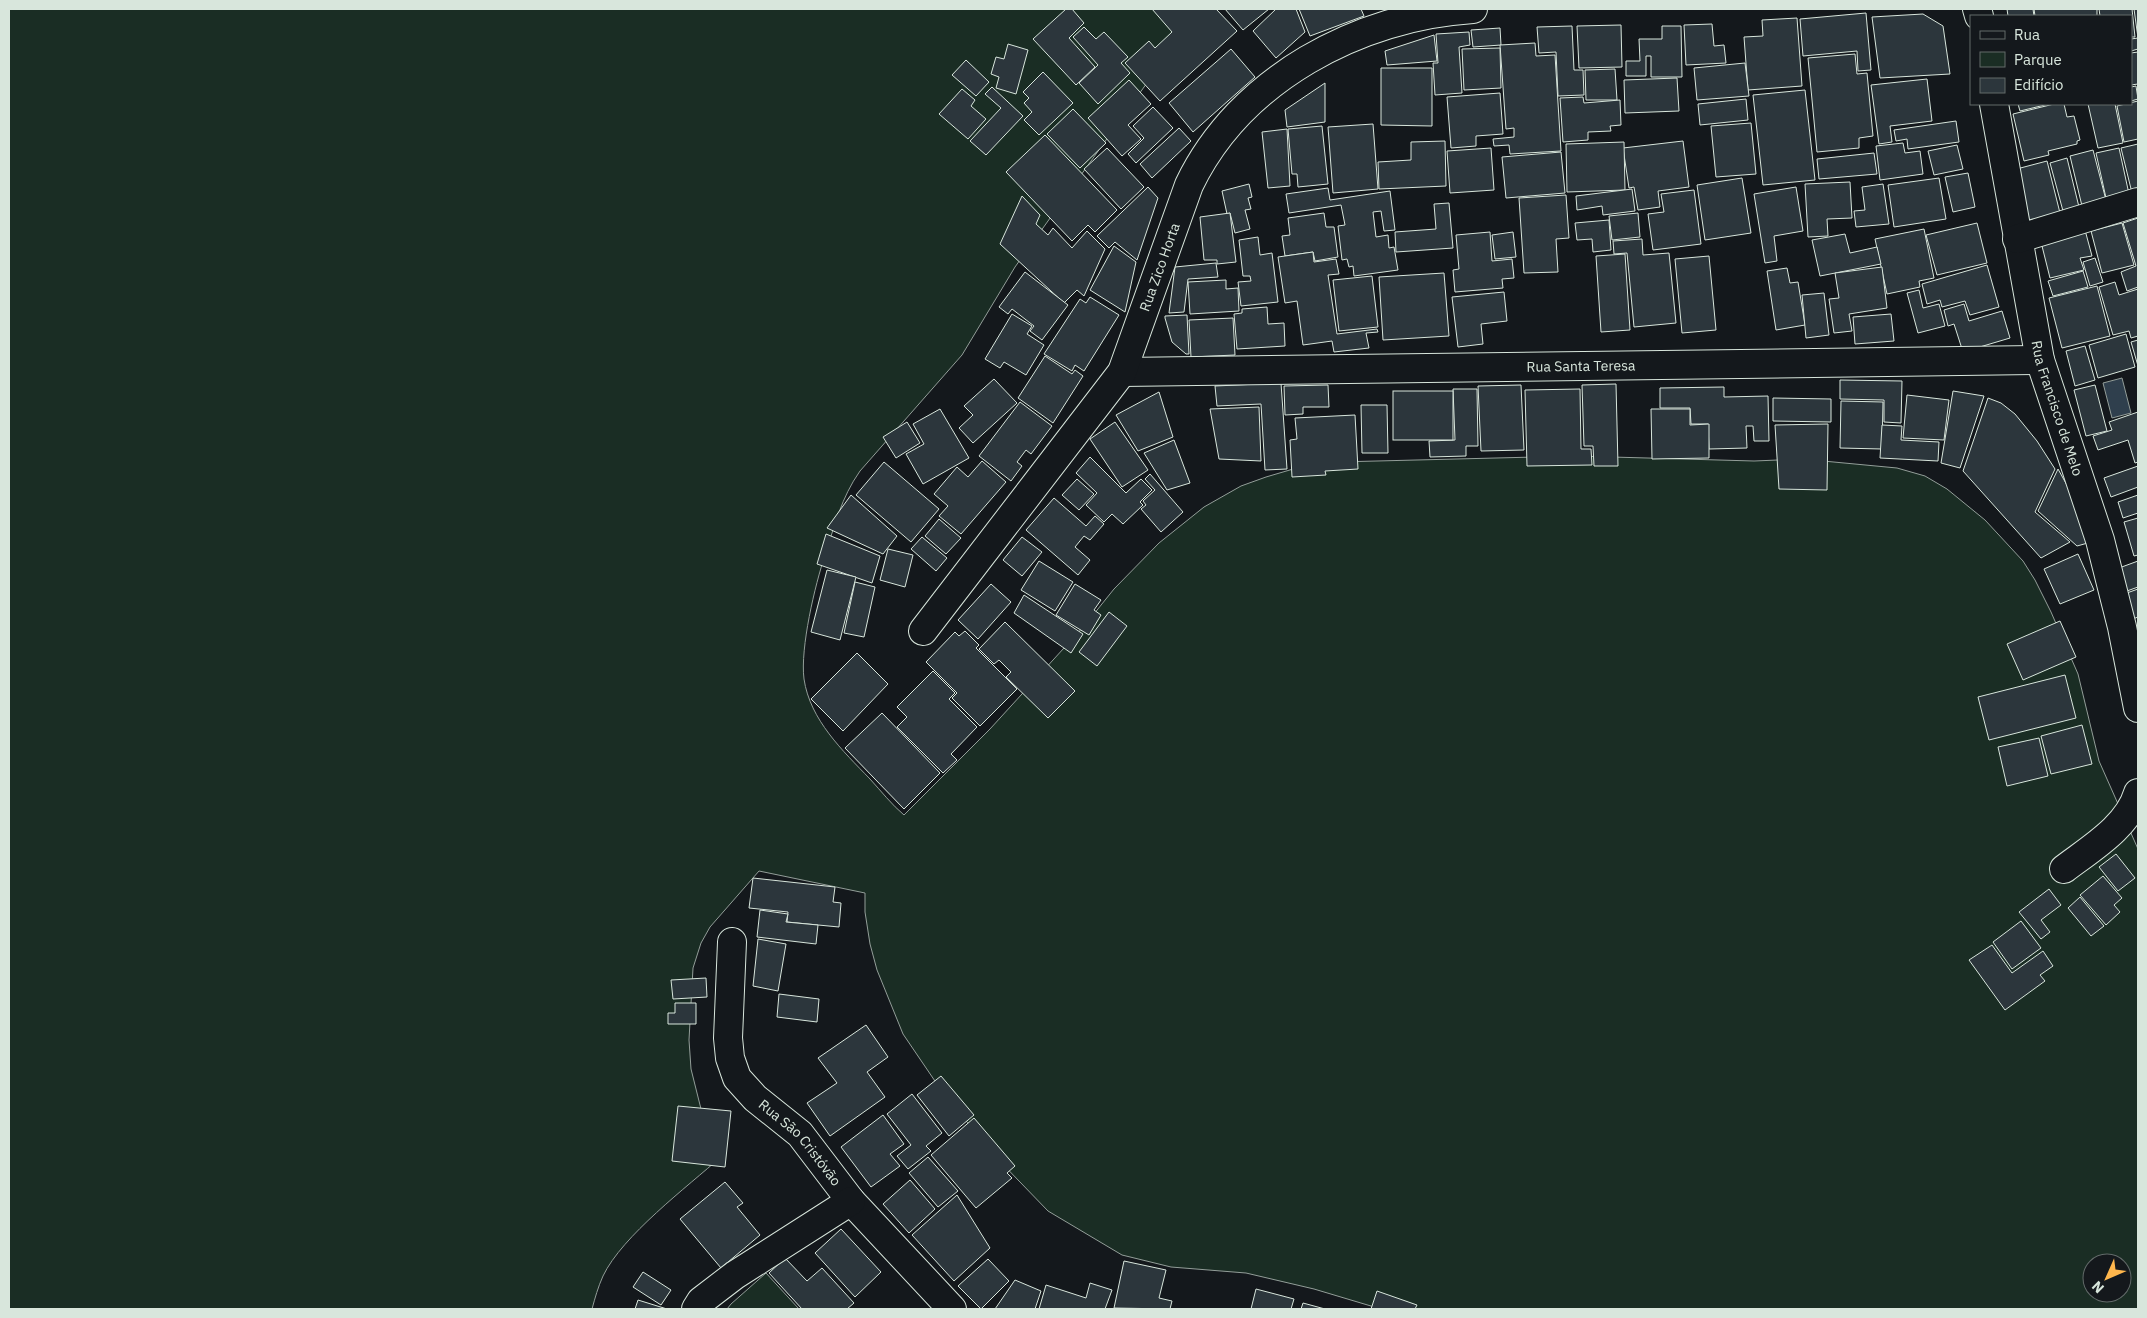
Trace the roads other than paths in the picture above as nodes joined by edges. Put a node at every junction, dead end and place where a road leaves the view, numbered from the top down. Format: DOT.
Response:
graph roads {
  1 [pos="1473,9"];
  2 [pos="1994,105"];
  3 [pos="2138,202"];
  4 [pos="2017,239"];
  5 [pos="2040,360"];
  6 [pos="1122,372"];
  7 [pos="923,631"];
  8 [pos="2138,708"];
  9 [pos="2138,793"];
  10 [pos="2064,870"];
  11 [pos="732,942"];
  12 [pos="851,1201"];
  13 [pos="696,1309"];
  14 [pos="952,1309"];
  1 -- 6 [label="street, Rua Zico Horta"];
  2 -- 4 [label="street, Rua Francisco de Melo"];
  3 -- 4 [label="street"];
  4 -- 5 [label="street, Rua Francisco de Melo"];
  5 -- 6 [label="street, Rua Santa Teresa"];
  5 -- 8 [label="street, Rua Francisco de Melo"];
  6 -- 7 [label="street, Rua Zico Horta"];
  9 -- 10 [label="street"];
  11 -- 12 [label="street, Rua São Cristóvão"];
  12 -- 13 [label="street"];
  12 -- 14 [label="street, Rua São Cristóvão"];
}
